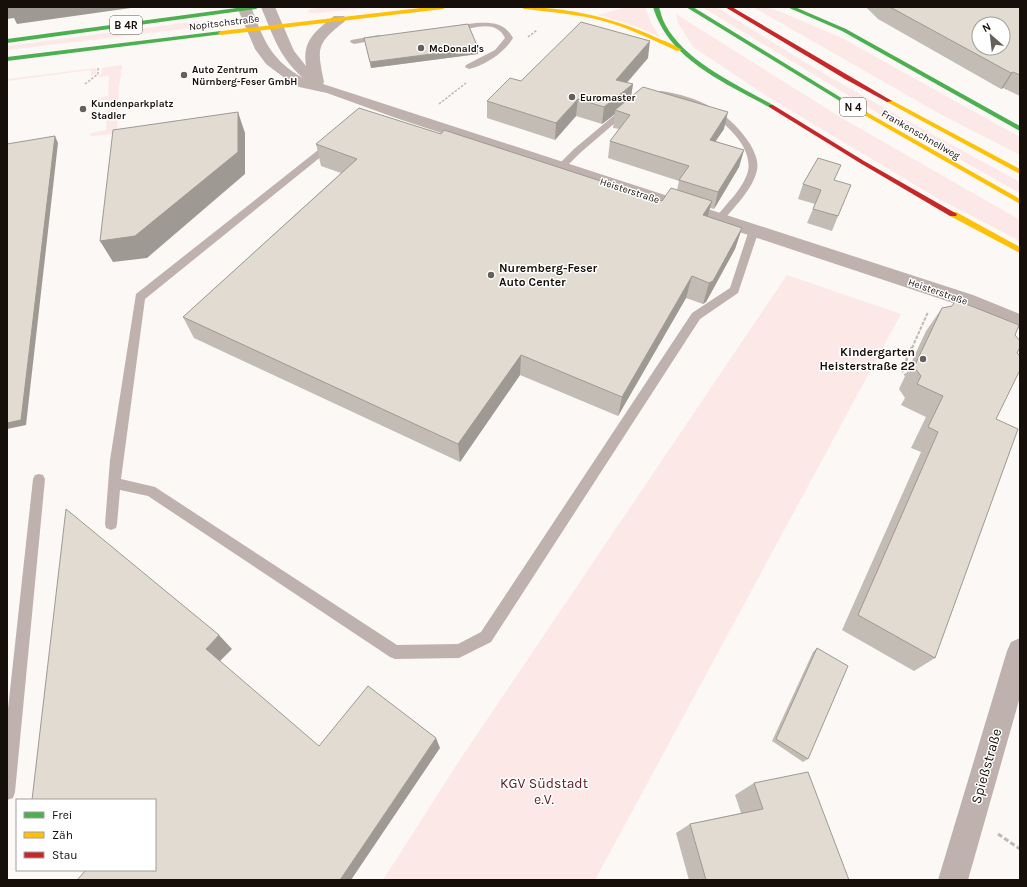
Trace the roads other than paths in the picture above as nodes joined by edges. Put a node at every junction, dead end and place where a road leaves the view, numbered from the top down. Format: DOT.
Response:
graph roads {
  1 [pos="268,7"];
  2 [pos="444,7"];
  3 [pos="524,7"];
  4 [pos="656,7"];
  5 [pos="689,7"];
  6 [pos="728,7"];
  7 [pos="790,7"];
  8 [pos="815,7"];
  9 [pos="248,8"];
  10 [pos="338,19"];
  11 [pos="276,27"];
  12 [pos="253,30"];
  13 [pos="442,30"];
  14 [pos="844,30"];
  15 [pos="387,36"];
  16 [pos="7,41"];
  17 [pos="354,42"];
  18 [pos="691,55"];
  19 [pos="7,59"];
  20 [pos="469,67"];
  21 [pos="317,82"];
  22 [pos="331,90"];
  23 [pos="1020,129"];
  24 [pos="336,141"];
  25 [pos="561,167"];
  26 [pos="1020,172"];
  27 [pos="1020,202"];
  28 [pos="720,219"];
  29 [pos="754,230"];
  30 [pos="1020,250"];
  31 [pos="1020,322"];
  32 [pos="39,479"];
  33 [pos="114,483"];
  34 [pos="111,524"];
  35 [pos="1020,652"];
  36 [pos="7,792"];
  37 [pos="953,880"];
  1 -- 11 [label="street, Heisterstraße"];
  2 -- 10 [label="main road, Nopitschstraße / B 4R"];
  3 -- 18 [label="main road"];
  4 -- 18 [label="main road"];
  5 -- 27 [label="main road, Frankenschnellweg / N 4"];
  6 -- 26 [label="main road, Frankenschnellweg / N 4"];
  7 -- 14 [label="main road"];
  8 -- 14 [label="main road"];
  9 -- 12 [label="street, Heisterstraße"];
  9 -- 16 [label="main road, Nopitschstraße / B 4R"];
  10 -- 11 [label="main road, Nopitschstraße / B 4R"];
  10 -- 21 [label="street"];
  11 -- 12 [label="main road, Nopitschstraße / B 4R"];
  11 -- 21 [label="street, Heisterstraße"];
  12 -- 19 [label="main road, Nopitschstraße / B 4R"];
  12 -- 22 [label="street, Heisterstraße"];
  13 -- 20 [label="lane"];
  14 -- 23 [label="main road"];
  15 -- 17 [label="lane"];
  18 -- 30 [label="main road"];
  21 -- 22 [label="street, Heisterstraße"];
  22 -- 25 [label="street, Heisterstraße"];
  24 -- 33 [label="lane"];
  25 -- 28 [label="street, Heisterstraße"];
  25 -- 28 [label="lane"];
  28 -- 29 [label="street, Heisterstraße"];
  29 -- 31 [label="street, Heisterstraße"];
  29 -- 33 [label="lane"];
  32 -- 36 [label="lane"];
  33 -- 34 [label="lane"];
  35 -- 37 [label="street, Spießstraße"];
}
